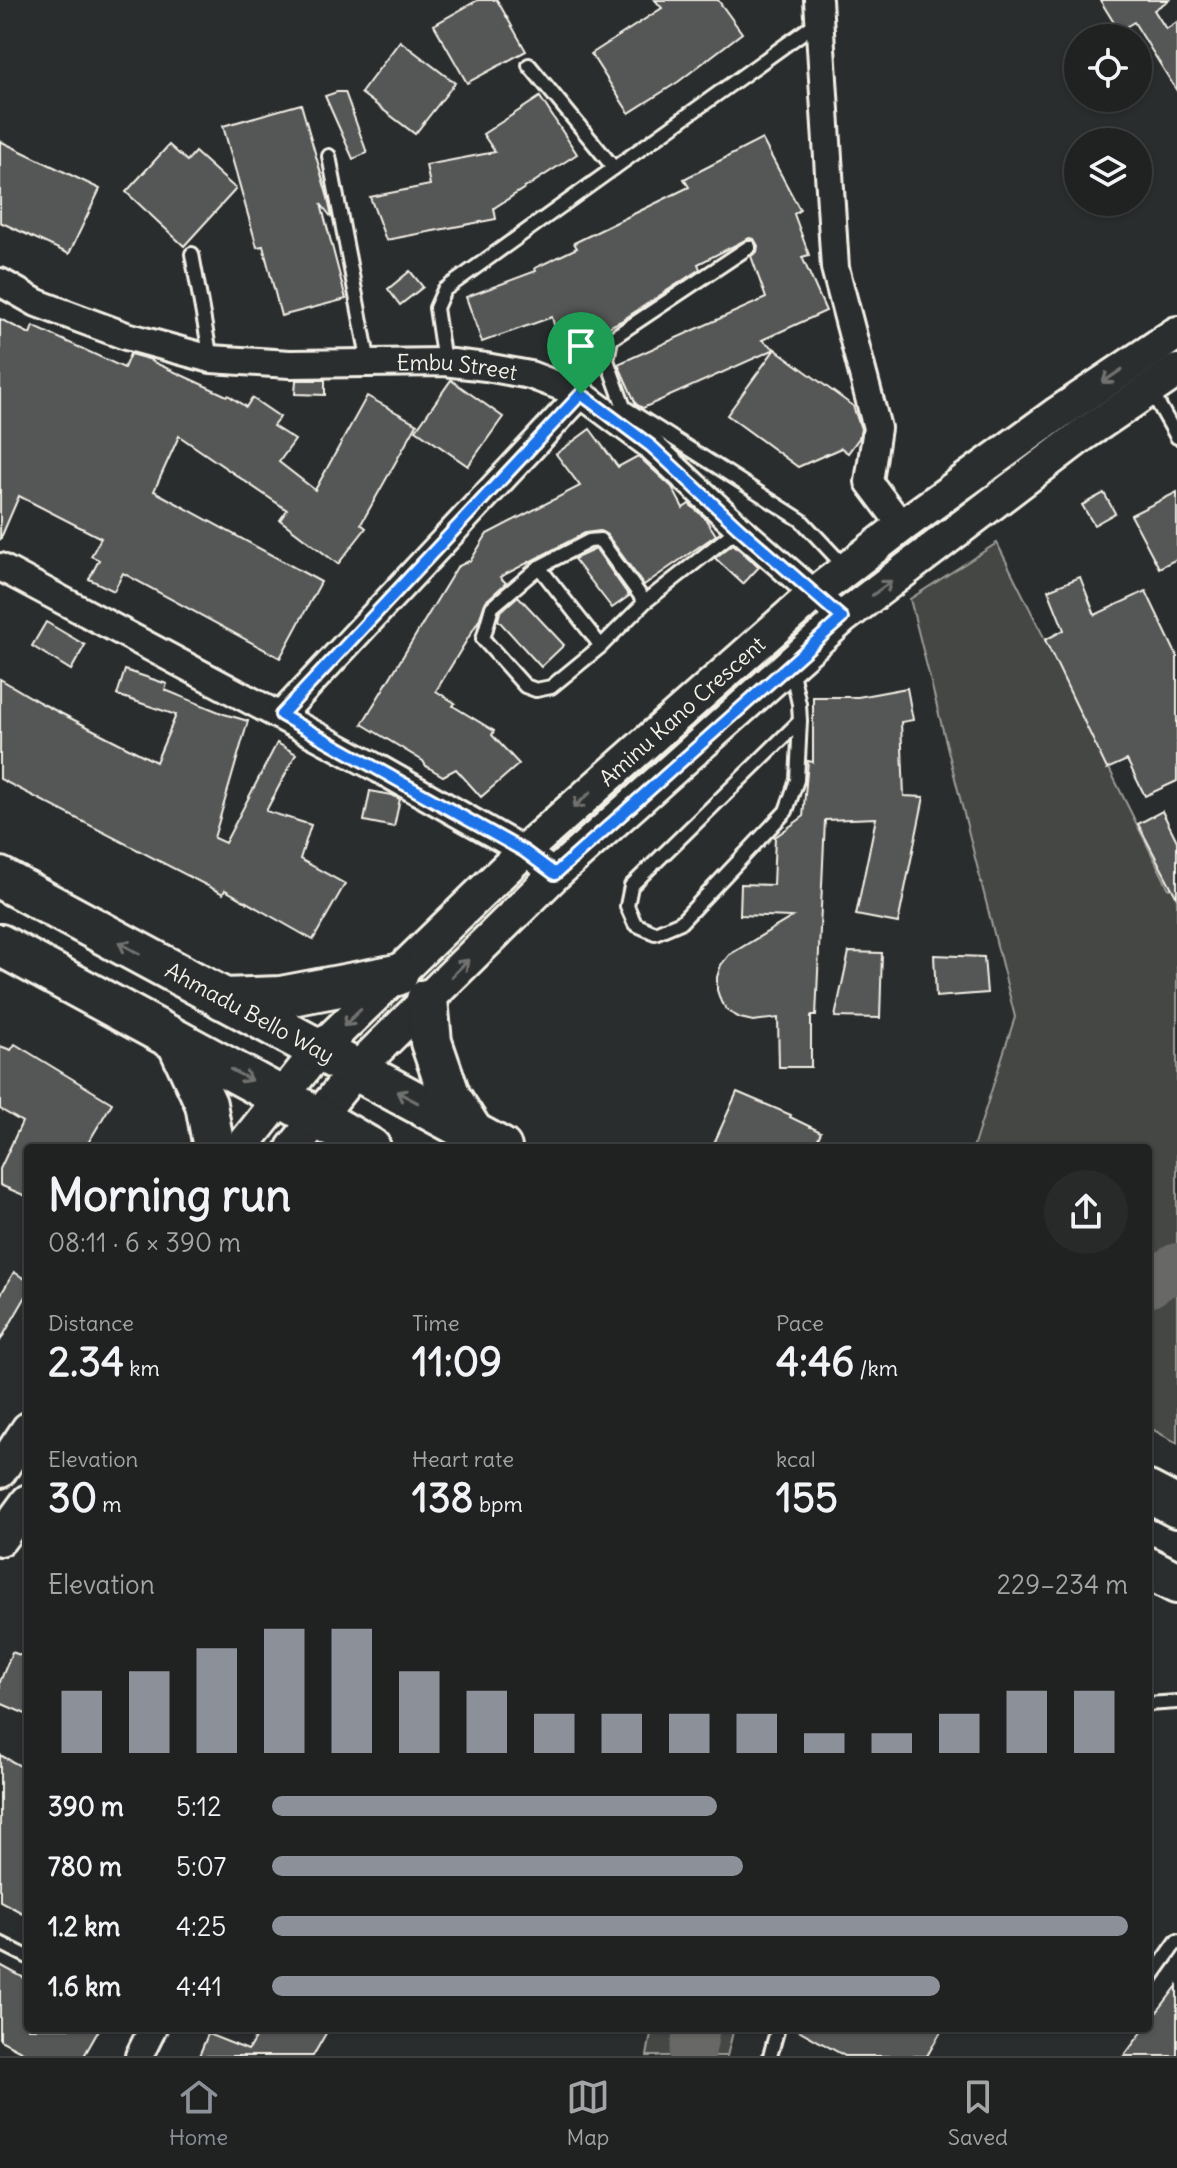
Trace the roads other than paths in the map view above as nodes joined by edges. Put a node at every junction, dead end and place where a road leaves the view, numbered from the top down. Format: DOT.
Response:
graph roads {
  1 [pos="819,10"];
  2 [pos="529,65"];
  3 [pos="329,156"];
  4 [pos="614,168"];
  5 [pos="749,247"];
  6 [pos="192,254"];
  7 [pos="0,282"];
  8 [pos="1177,333"];
  9 [pos="211,359"];
  10 [pos="444,362"];
  11 [pos="369,363"];
  12 [pos="1177,371"];
  13 [pos="1150,389"];
  14 [pos="581,394"];
  15 [pos="1177,437"];
  16 [pos="902,526"];
  17 [pos="739,528"];
  18 [pos="0,567"];
  19 [pos="539,567"];
  20 [pos="848,569"];
  21 [pos="814,594"];
  22 [pos="645,602"];
  23 [pos="842,618"];
  24 [pos="601,646"];
  25 [pos="790,665"];
  26 [pos="281,715"];
  27 [pos="800,721"];
  28 [pos="524,851"];
  29 [pos="555,874"];
  30 [pos="0,878"];
  31 [pos="0,945"];
  32 [pos="397,975"];
  33 [pos="222,999"];
  34 [pos="427,1000"];
  35 [pos="177,1041"];
  36 [pos="318,1051"];
  37 [pos="356,1070"];
  38 [pos="281,1097"];
  39 [pos="305,1133"];
  40 [pos="487,1140"];
  41 [pos="213,1144"];
  42 [pos="244,1144"];
  43 [pos="353,1144"];
  44 [pos="24,1438"];
  45 [pos="0,1471"];
  46 [pos="1152,1494"];
  47 [pos="24,1506"];
  48 [pos="1177,1507"];
  49 [pos="0,1539"];
  50 [pos="1152,1570"];
  51 [pos="1177,1583"];
  52 [pos="1177,1702"];
  53 [pos="1154,1703"];
  54 [pos="1177,1941"];
  55 [pos="0,1943"];
  56 [pos="24,1955"];
  57 [pos="1152,1976"];
  58 [pos="151,2032"];
  59 [pos="777,2032"];
  60 [pos="139,2056"];
  61 [pos="770,2056"];
  1 -- 4 [label="lane"];
  1 -- 16 [label="street"];
  2 -- 4 [label="lane"];
  3 -- 11 [label="lane"];
  4 -- 10 [label="lane"];
  5 -- 20 [label="lane"];
  6 -- 9 [label="lane"];
  7 -- 9 [label="street, Embu Street"];
  8 -- 16 [label="street, Aminu Kano Crescent, one-way"];
  9 -- 11 [label="street, Embu Street"];
  10 -- 11 [label="street, Embu Street"];
  10 -- 14 [label="street, Embu Street"];
  12 -- 13 [label="street, Aminu Kano Crescent"];
  13 -- 15 [label="lane"];
  23 -- 13 [label="street, Aminu Kano Crescent, one-way"];
  14 -- 17 [label="street, Embu Street"];
  14 -- 26 [label="street"];
  16 -- 20 [label="street, Aminu Kano Crescent"];
  17 -- 21 [label="street, Embu Street"];
  17 -- 22 [label="lane"];
  18 -- 26 [label="street"];
  19 -- 22 [label="lane"];
  19 -- 24 [label="lane"];
  19 -- 24 [label="lane"];
  20 -- 21 [label="street, Aminu Kano Crescent"];
  21 -- 23 [label="street, Embu Street"];
  21 -- 28 [label="street, Aminu Kano Crescent, one-way"];
  22 -- 24 [label="lane"];
  23 -- 25 [label="street, Aminu Kano Crescent"];
  25 -- 27 [label="lane"];
  25 -- 29 [label="street, Aminu Kano Crescent"];
  26 -- 28 [label="street"];
  27 -- 27 [label="lane"];
  28 -- 29 [label="street"];
  28 -- 32 [label="street, Aminu Kano Crescent"];
  34 -- 29 [label="street, Aminu Kano Crescent, one-way"];
  33 -- 30 [label="main road, Ahmadu Bello Way, one-way"];
  31 -- 35 [label="main road"];
  32 -- 33 [label="main road"];
  32 -- 36 [label="street, Aminu Kano Crescent, one-way"];
  33 -- 36 [label="main road, Ahmadu Bello Way"];
  34 -- 37 [label="street, Aminu Kano Crescent"];
  34 -- 40 [label="main road"];
  35 -- 38 [label="main road, one-way"];
  35 -- 41 [label="main road"];
  36 -- 37 [label="main road, Ahmadu Bello Way"];
  36 -- 38 [label="street, Aminu Kano Crescent"];
  37 -- 39 [label="street, Aminu Kano Crescent"];
  40 -- 37 [label="main road, Ahmadu Bello Way, one-way"];
  38 -- 39 [label="main road"];
  38 -- 42 [label="street, Aminu Kano Crescent"];
  39 -- 43 [label="main road"];
  44 -- 45 [label="street"];
  46 -- 48 [label="main road"];
  47 -- 49 [label="street"];
  50 -- 51 [label="main road"];
  52 -- 53 [label="lane"];
  54 -- 57 [label="lane"];
  55 -- 56 [label="lane"];
  58 -- 60 [label="street"];
  59 -- 61 [label="lane"];
}
